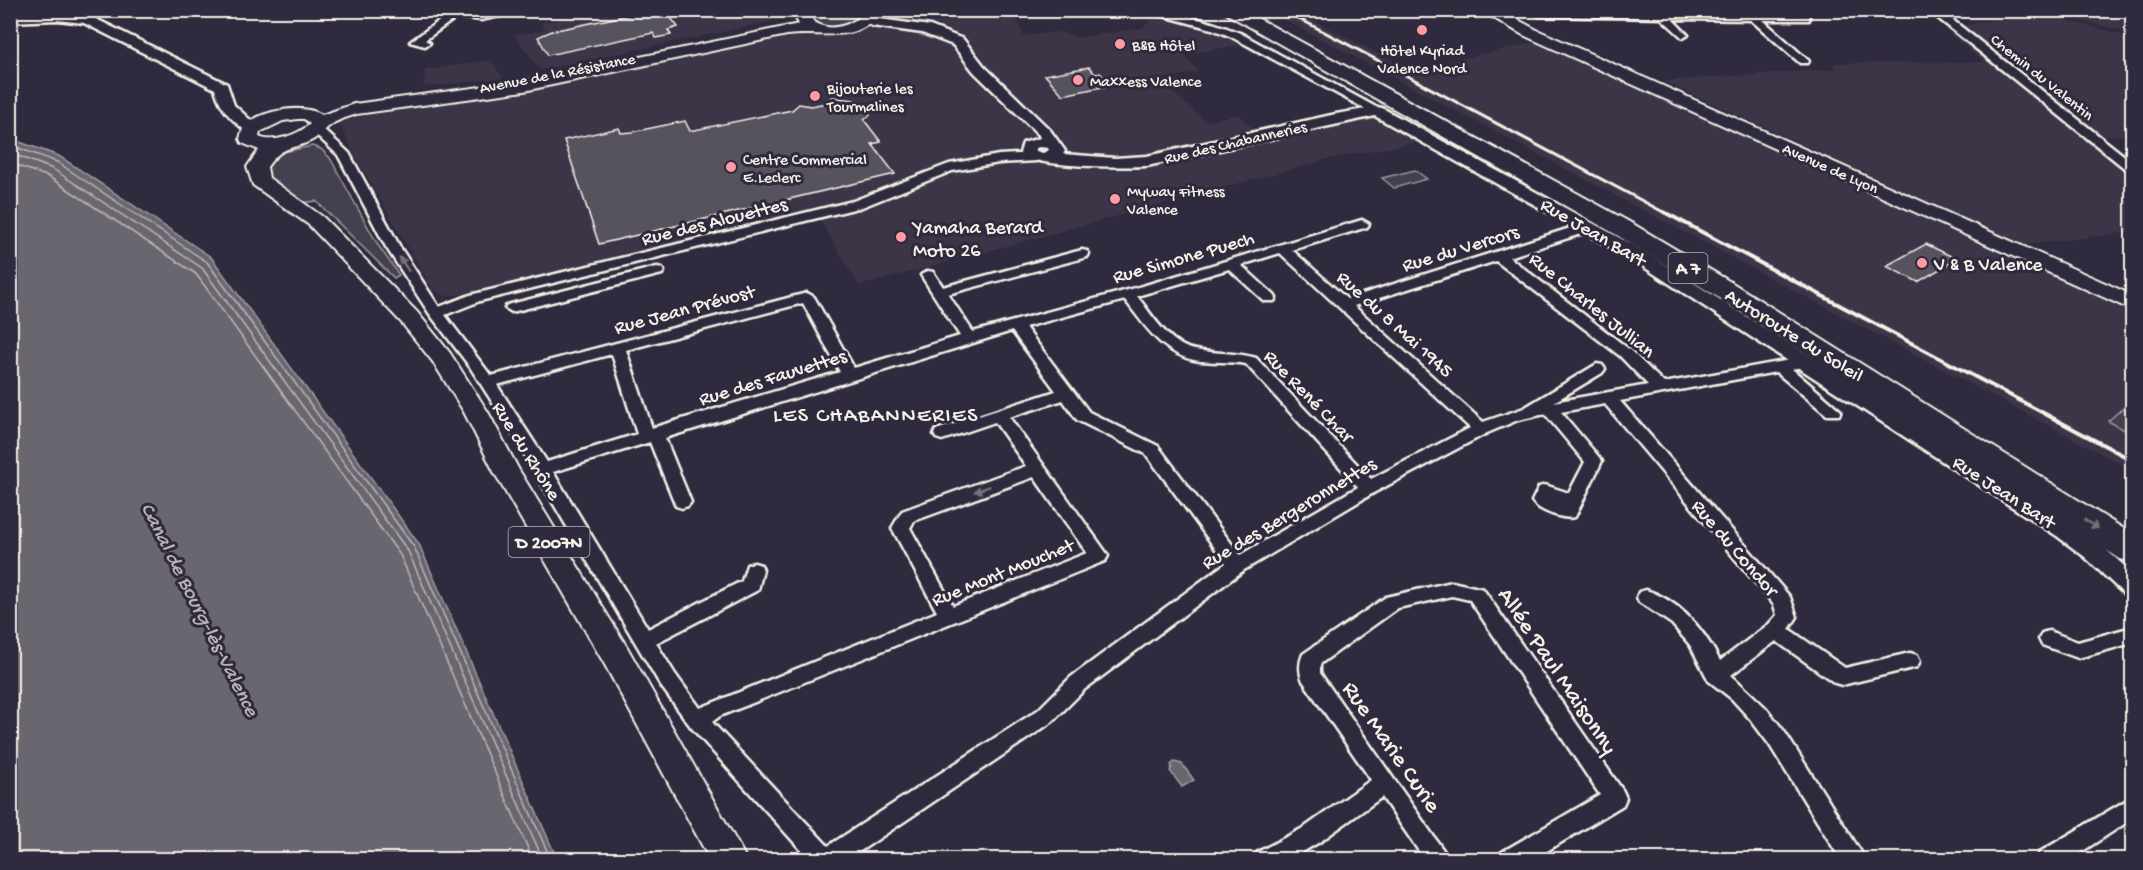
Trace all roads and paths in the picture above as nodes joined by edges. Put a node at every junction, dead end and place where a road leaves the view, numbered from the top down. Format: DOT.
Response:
graph roads {
  1 [pos="383,10"];
  2 [pos="414,10"];
  3 [pos="426,10"];
  4 [pos="523,10"];
  5 [pos="1146,10"];
  6 [pos="1229,10"];
  7 [pos="1250,10"];
  8 [pos="1474,10"];
  9 [pos="1487,10"];
  10 [pos="1933,10"];
  11 [pos="458,12"];
  12 [pos="1621,12"];
  13 [pos="60,13"];
  14 [pos="871,13"];
  15 [pos="1539,13"];
  16 [pos="1662,14"];
  17 [pos="805,16"];
  18 [pos="1752,16"];
  19 [pos="10,18"];
  20 [pos="1805,18"];
  21 [pos="850,28"];
  22 [pos="1528,32"];
  23 [pos="942,34"];
  24 [pos="1683,35"];
  25 [pos="425,43"];
  26 [pos="1804,61"];
  27 [pos="230,108"];
  28 [pos="1377,111"];
  29 [pos="278,117"];
  30 [pos="314,122"];
  31 [pos="254,136"];
  32 [pos="287,142"];
  33 [pos="333,143"];
  34 [pos="1041,150"];
  35 [pos="2133,168"];
  36 [pos="1362,224"];
  37 [pos="1588,227"];
  38 [pos="339,246"];
  39 [pos="1282,248"];
  40 [pos="1082,254"];
  41 [pos="1499,255"];
  42 [pos="1231,263"];
  43 [pos="584,271"];
  44 [pos="657,271"];
  45 [pos="928,275"];
  46 [pos="589,288"];
  47 [pos="940,292"];
  48 [pos="1127,293"];
  49 [pos="1269,298"];
  50 [pos="2133,303"];
  51 [pos="1345,304"];
  52 [pos="512,308"];
  53 [pos="436,313"];
  54 [pos="1015,324"];
  55 [pos="969,338"];
  56 [pos="617,347"];
  57 [pos="1806,362"];
  58 [pos="1779,367"];
  59 [pos="1597,369"];
  60 [pos="849,374"];
  61 [pos="486,383"];
  62 [pos="1660,388"];
  63 [pos="1066,393"];
  64 [pos="1608,397"];
  65 [pos="1548,408"];
  66 [pos="1833,411"];
  67 [pos="1529,412"];
  68 [pos="999,415"];
  69 [pos="1482,429"];
  70 [pos="651,434"];
  71 [pos="942,434"];
  72 [pos="1037,469"];
  73 [pos="541,470"];
  74 [pos="1369,488"];
  75 [pos="682,502"];
  76 [pos="1574,502"];
  77 [pos="2133,529"];
  78 [pos="2133,550"];
  79 [pos="1237,565"];
  80 [pos="754,570"];
  81 [pos="2133,587"];
  82 [pos="1646,597"];
  83 [pos="949,616"];
  84 [pos="1776,630"];
  85 [pos="2133,635"];
  86 [pos="2049,639"];
  87 [pos="644,640"];
  88 [pos="1310,660"];
  89 [pos="1910,661"];
  90 [pos="1716,675"];
  91 [pos="698,721"];
  92 [pos="1385,782"];
  93 [pos="2133,807"];
  94 [pos="729,860"];
  95 [pos="826,860"];
  96 [pos="1266,860"];
  97 [pos="1439,860"];
  98 [pos="1510,860"];
  99 [pos="1856,860"];
  100 [pos="2048,860"];
  1 -- 2 [label="street"];
  3 -- 11 [label="street"];
  4 -- 11 [label="street"];
  5 -- 28 [label="street, Rue Jean Bart"];
  6 -- 78 [label="highway, Autoroute du Soleil / A 7, one-way"];
  7 -- 77 [label="highway, Autoroute du Soleil / A 7"];
  8 -- 22 [label="main road, Avenue de Lyon"];
  9 -- 22 [label="main road, Avenue de Lyon"];
  10 -- 35 [label="street, Chemin du Valentin"];
  11 -- 25 [label="street"];
  12 -- 15 [label="street"];
  12 -- 16 [label="street"];
  13 -- 19 [label="street"];
  13 -- 27 [label="street"];
  14 -- 21 [label="main road"];
  14 -- 23 [label="street"];
  16 -- 18 [label="street"];
  16 -- 24 [label="street"];
  17 -- 21 [label="main road, Avenue de la Résistance"];
  17 -- 30 [label="main road, Avenue de la Résistance"];
  18 -- 20 [label="street"];
  18 -- 26 [label="street"];
  21 -- 23 [label="street"];
  22 -- 50 [label="main road, Avenue de Lyon"];
  23 -- 34 [label="street"];
  27 -- 29 [label="street"];
  27 -- 31 [label="street"];
  28 -- 34 [label="street, Rue des Chabanneries"];
  28 -- 37 [label="street, Rue Jean Bart"];
  29 -- 30 [label="main road"];
  29 -- 31 [label="main road"];
  30 -- 32 [label="main road"];
  30 -- 33 [label="street, Rue du Rhône"];
  31 -- 32 [label="main road"];
  31 -- 38 [label="main road, D 2007N"];
  32 -- 33 [label="street"];
  32 -- 38 [label="main road, D 2007N"];
  53 -- 33 [label="street, Rue du Rhône, one-way"];
  34 -- 43 [label="street, Rue des Alouettes"];
  36 -- 39 [label="street, Rue Simone Puech"];
  37 -- 41 [label="street, Rue du Vercors"];
  37 -- 57 [label="street, Rue Jean Bart"];
  38 -- 94 [label="main road, D 2007N"];
  39 -- 42 [label="street, Rue Simone Puech"];
  39 -- 51 [label="street, Rue du 8 Mai 1945"];
  40 -- 47 [label="street"];
  41 -- 51 [label="street, Rue du Vercors"];
  41 -- 62 [label="street, Rue Charles Jullian"];
  42 -- 48 [label="street, Rue Simone Puech"];
  42 -- 49 [label="street"];
  43 -- 46 [label="street"];
  43 -- 53 [label="street, Rue des Alouettes"];
  44 -- 46 [label="street"];
  45 -- 47 [label="street"];
  46 -- 52 [label="street"];
  47 -- 55 [label="street"];
  48 -- 54 [label="street, Rue Simone Puech"];
  48 -- 74 [label="street, Rue René Char"];
  51 -- 69 [label="street, Rue du 8 Mai 1945"];
  53 -- 61 [label="street, Rue du Rhône"];
  54 -- 55 [label="street, Rue des Fauvettes"];
  54 -- 63 [label="street"];
  55 -- 60 [label="street, Rue des Fauvettes"];
  56 -- 60 [label="street, Rue Jean Prévost"];
  56 -- 61 [label="street, Rue Jean Prévost"];
  56 -- 70 [label="street"];
  57 -- 58 [label="street, Rue des Bergeronnettes"];
  57 -- 81 [label="street, Rue Jean Bart"];
  58 -- 62 [label="street, Rue des Bergeronnettes"];
  58 -- 66 [label="street"];
  59 -- 67 [label="street"];
  60 -- 70 [label="street, Rue des Fauvettes"];
  61 -- 73 [label="street, Rue du Rhône"];
  62 -- 64 [label="street, Rue des Bergeronnettes"];
  63 -- 68 [label="street"];
  63 -- 79 [label="street"];
  64 -- 65 [label="street, Rue des Bergeronnettes"];
  64 -- 84 [label="street, Rue du Condor"];
  65 -- 67 [label="street, Rue des Bergeronnettes"];
  65 -- 76 [label="street"];
  67 -- 69 [label="street, Rue des Bergeronnettes"];
  68 -- 71 [label="street"];
  68 -- 72 [label="street, Rue Mont Mouchet"];
  69 -- 74 [label="street, Rue des Bergeronnettes"];
  70 -- 73 [label="street, Rue des Fauvettes"];
  70 -- 75 [label="street"];
  72 -- 83 [label="street, one-way"];
  72 -- 83 [label="street, Rue Mont Mouchet"];
  73 -- 87 [label="street, Rue du Rhône"];
  74 -- 79 [label="street, Rue des Bergeronnettes"];
  79 -- 95 [label="street, Rue des Bergeronnettes"];
  80 -- 87 [label="street"];
  82 -- 90 [label="street"];
  83 -- 91 [label="street, Rue Mont Mouchet"];
  84 -- 89 [label="street"];
  84 -- 90 [label="street"];
  85 -- 86 [label="street"];
  87 -- 91 [label="street, Rue du Rhône"];
  88 -- 92 [label="street, Rue Marie Curie"];
  88 -- 98 [label="street, Allée Paul Maisonny"];
  90 -- 99 [label="street"];
  91 -- 95 [label="street, Rue du Rhône"];
  92 -- 96 [label="street"];
  92 -- 97 [label="street, Rue Marie Curie"];
  93 -- 100 [label="street"];
}
